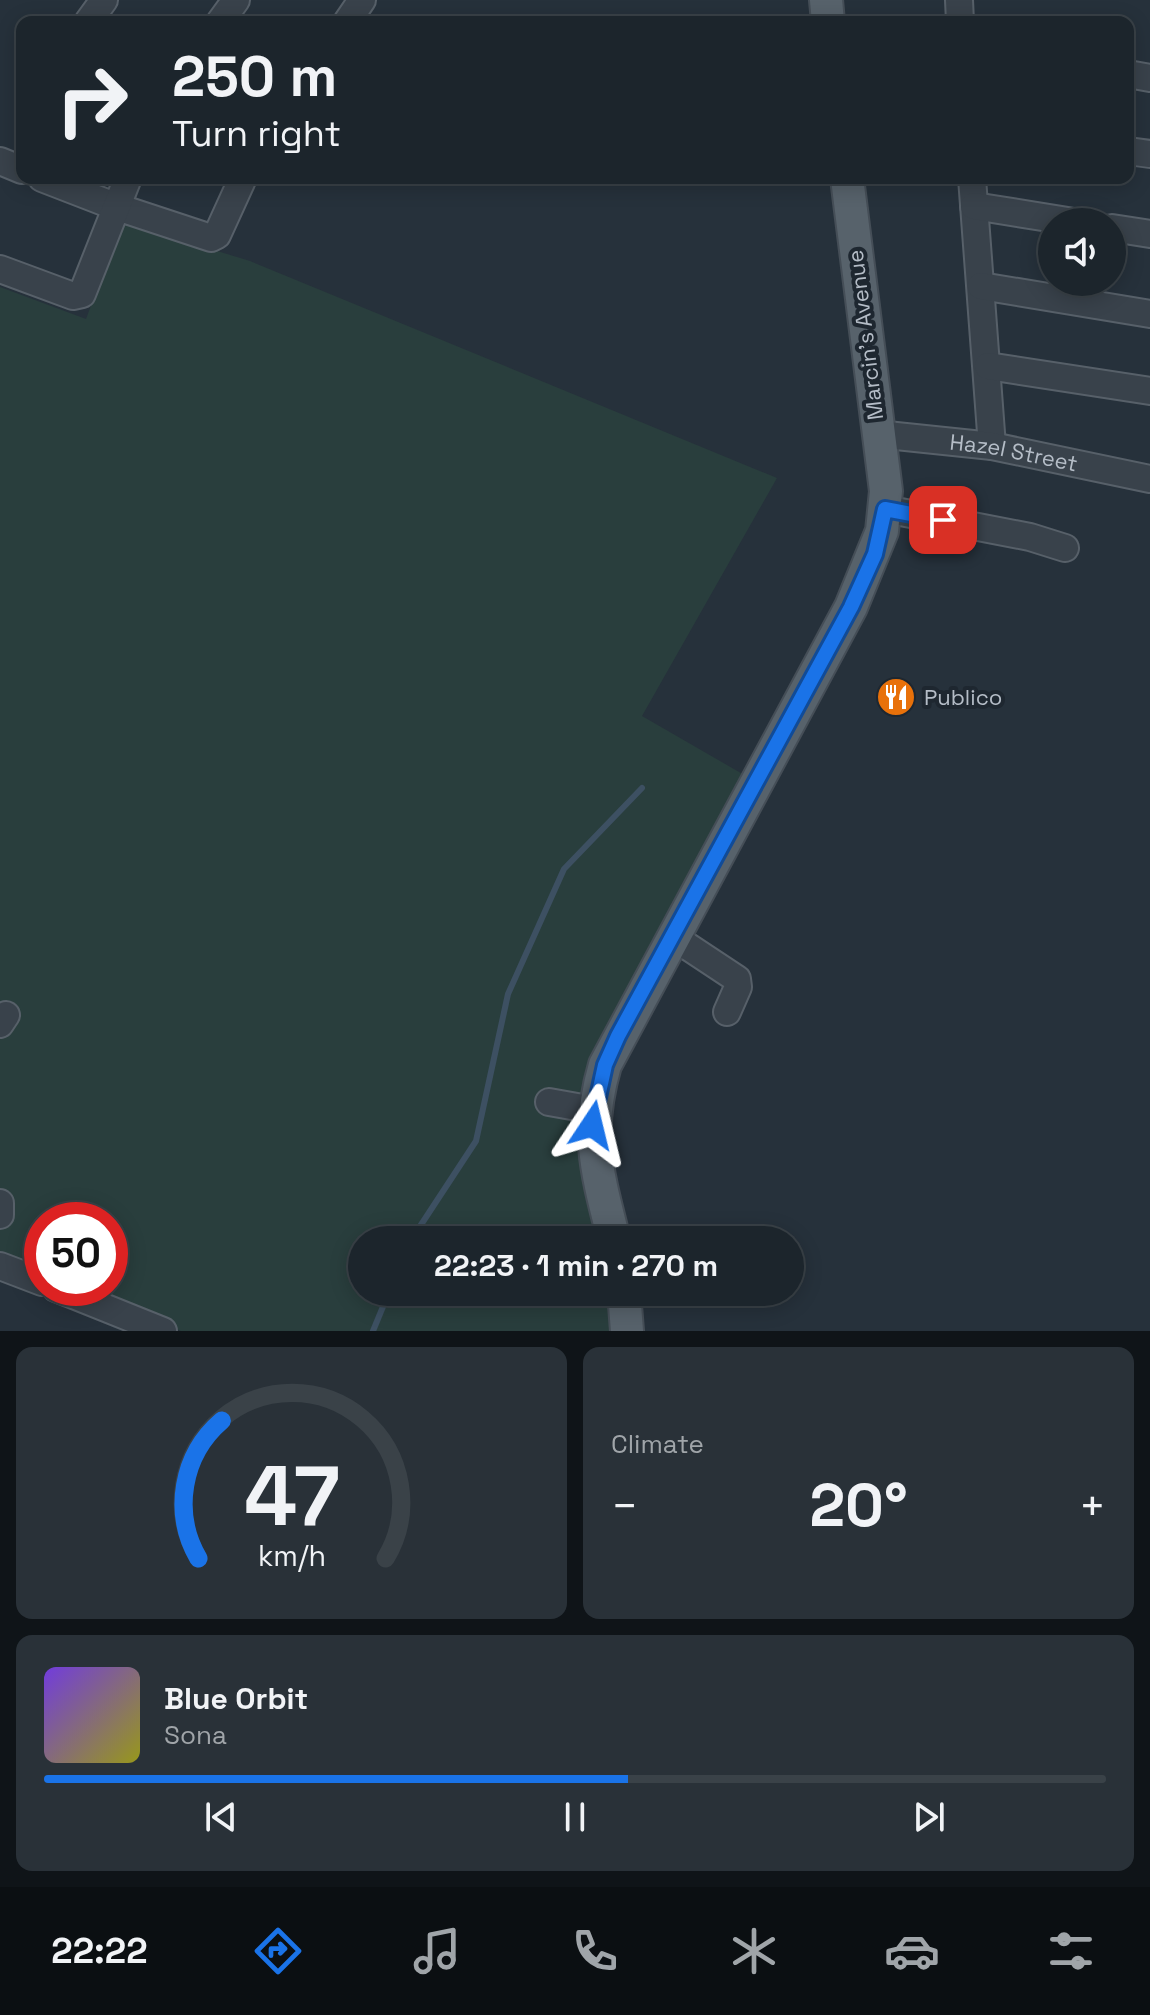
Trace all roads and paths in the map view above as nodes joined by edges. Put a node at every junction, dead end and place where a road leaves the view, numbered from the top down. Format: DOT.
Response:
graph roads {
  1 [pos="58,184"];
  2 [pos="126,184"];
  3 [pos="240,184"];
  4 [pos="848,184"];
  5 [pos="972,184"];
  6 [pos="974,206"];
  7 [pos="117,207"];
  8 [pos="1038,216"];
  9 [pos="1126,230"];
  10 [pos="1150,234"];
  11 [pos="0,269"];
  12 [pos="981,286"];
  13 [pos="1150,314"];
  14 [pos="988,366"];
  15 [pos="1150,391"];
  16 [pos="877,434"];
  17 [pos="992,446"];
  18 [pos="1150,479"];
  19 [pos="886,500"];
  20 [pos="1065,548"];
  21 [pos="672,936"];
  22 [pos="727,1012"];
  23 [pos="549,1102"];
  24 [pos="594,1110"];
  25 [pos="0,1203"];
  26 [pos="0,1215"];
  27 [pos="611,1226"];
  28 [pos="0,1266"];
  29 [pos="24,1275"];
  30 [pos="101,1306"];
  31 [pos="625,1306"];
  32 [pos="163,1331"];
  33 [pos="627,1331"];
  1 -- 7 [label="street"];
  2 -- 7 [label="street"];
  3 -- 7 [label="street"];
  4 -- 16 [label="main road, Marcin's Avenue"];
  5 -- 6 [label="street"];
  6 -- 8 [label="street"];
  6 -- 12 [label="street"];
  7 -- 11 [label="street"];
  9 -- 10 [label="street"];
  12 -- 13 [label="street"];
  12 -- 14 [label="street"];
  14 -- 15 [label="street"];
  14 -- 17 [label="street"];
  16 -- 17 [label="street, Hazel Street"];
  16 -- 19 [label="main road, Marcin's Avenue"];
  17 -- 18 [label="street, Hazel Street"];
  19 -- 20 [label="street"];
  19 -- 21 [label="main road"];
  21 -- 22 [label="street"];
  21 -- 24 [label="main road"];
  23 -- 24 [label="street"];
  24 -- 27 [label="main road"];
  25 -- 26 [label="street"];
  28 -- 29 [label="street"];
  30 -- 32 [label="street"];
  31 -- 33 [label="main road"];
}
